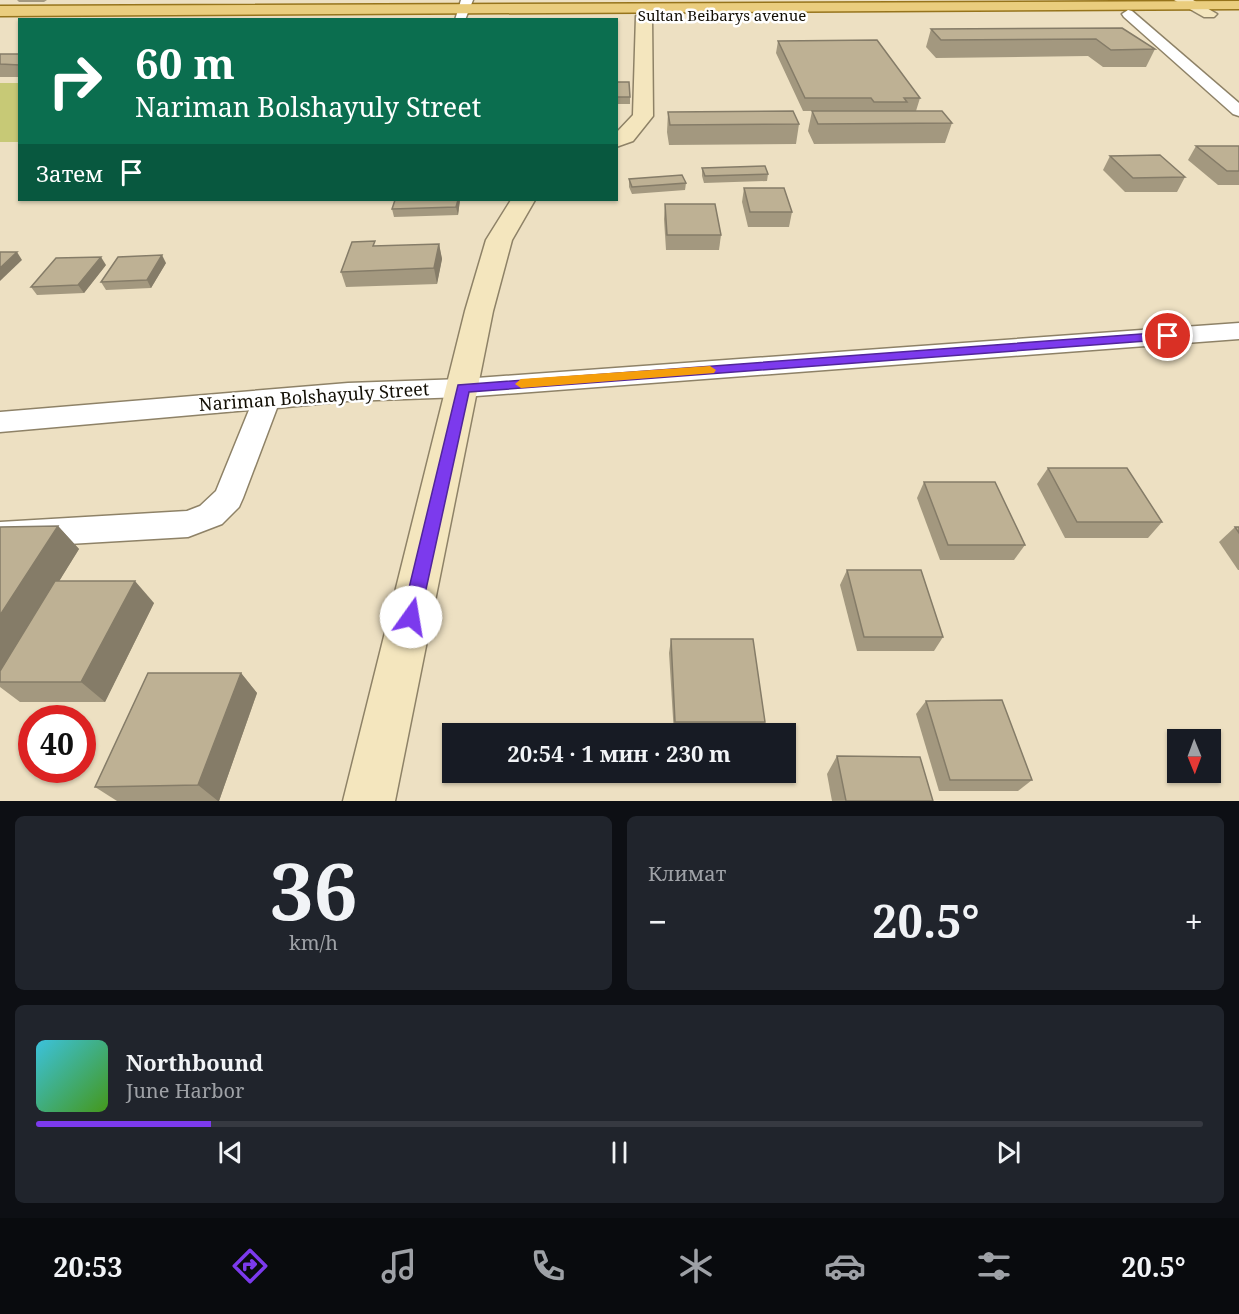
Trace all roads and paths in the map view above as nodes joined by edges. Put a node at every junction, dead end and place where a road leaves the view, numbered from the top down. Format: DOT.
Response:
graph roads {
  1 [pos="1185,2"];
  2 [pos="703,4"];
  3 [pos="947,4"];
  4 [pos="1239,5"];
  5 [pos="463,9"];
  6 [pos="0,11"];
  7 [pos="1128,14"];
  8 [pos="1209,14"];
  9 [pos="1239,14"];
  10 [pos="644,16"];
  11 [pos="134,18"];
  12 [pos="0,20"];
  13 [pos="18,20"];
  14 [pos="1239,111"];
  15 [pos="618,140"];
  16 [pos="522,201"];
  17 [pos="1239,331"];
  18 [pos="463,388"];
  19 [pos="267,399"];
  20 [pos="0,422"];
  21 [pos="0,535"];
  22 [pos="369,801"];
  1 -- 3 [label="main road, Sultan Beibarys avenue"];
  1 -- 4 [label="main road, Sultan Beibarys avenue"];
  1 -- 8 [label="street"];
  2 -- 3 [label="main road, Sultan Beibarys avenue"];
  2 -- 5 [label="main road, Sultan Beibarys avenue"];
  5 -- 6 [label="main road, Sultan Beibarys avenue"];
  5 -- 10 [label="main road, Sultan Beibarys avenue"];
  5 -- 11 [label="main road, Sultan Beibarys avenue"];
  7 -- 8 [label="main road, Sultan Beibarys avenue"];
  7 -- 10 [label="main road, Sultan Beibarys avenue"];
  7 -- 14 [label="street"];
  8 -- 9 [label="main road, Sultan Beibarys avenue"];
  10 -- 15 [label="street"];
  12 -- 13 [label="main road"];
  16 -- 18 [label="street"];
  17 -- 18 [label="street, Nariman Bolshayuly Street"];
  18 -- 19 [label="street, Nariman Bolshayuly Street"];
  18 -- 22 [label="street"];
  19 -- 20 [label="street, Nariman Bolshayuly Street"];
  19 -- 21 [label="street"];
}
